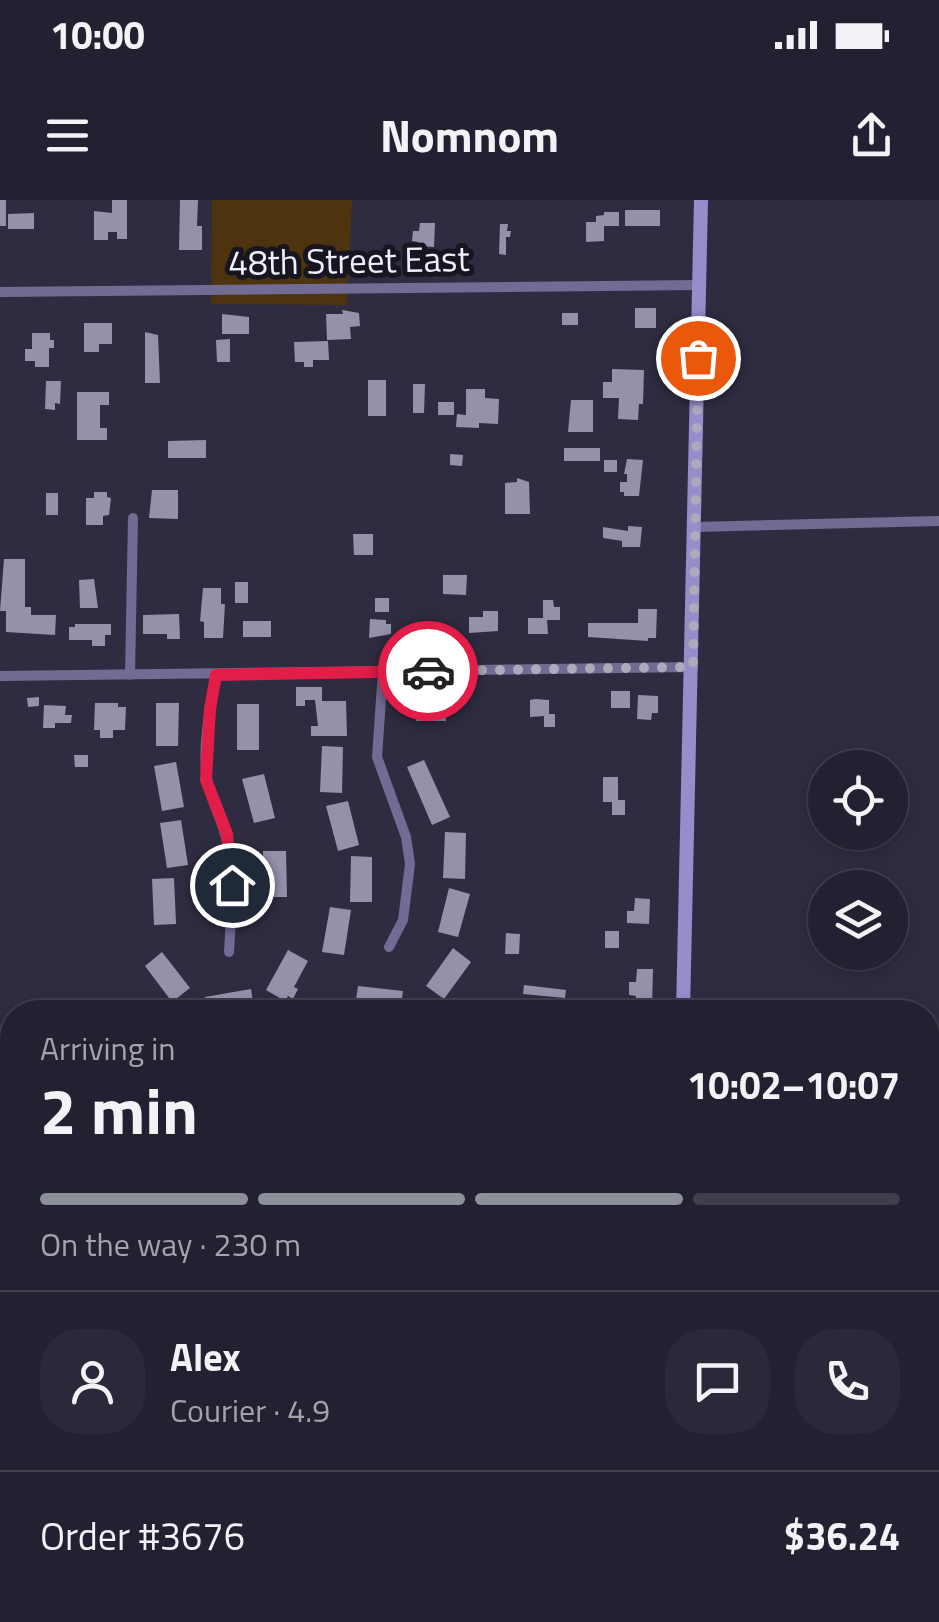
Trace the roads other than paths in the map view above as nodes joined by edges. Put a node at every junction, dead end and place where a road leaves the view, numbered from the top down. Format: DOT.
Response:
graph roads {
  1 [pos="702,200"];
  2 [pos="699,284"];
  3 [pos="0,292"];
  4 [pos="133,518"];
  5 [pos="939,521"];
  6 [pos="696,526"];
  7 [pos="693,667"];
  8 [pos="383,672"];
  9 [pos="130,675"];
  10 [pos="216,675"];
  11 [pos="0,676"];
  12 [pos="389,947"];
  13 [pos="229,952"];
  14 [pos="682,1000"];
  1 -- 2 [label="street"];
  2 -- 3 [label="street, 48th Street East"];
  2 -- 6 [label="street"];
  4 -- 9 [label="street"];
  5 -- 6 [label="street"];
  6 -- 7 [label="street"];
  7 -- 8 [label="street"];
  7 -- 14 [label="street"];
  8 -- 10 [label="street"];
  8 -- 12 [label="street"];
  9 -- 10 [label="street"];
  9 -- 11 [label="street"];
  10 -- 13 [label="street"];
}
